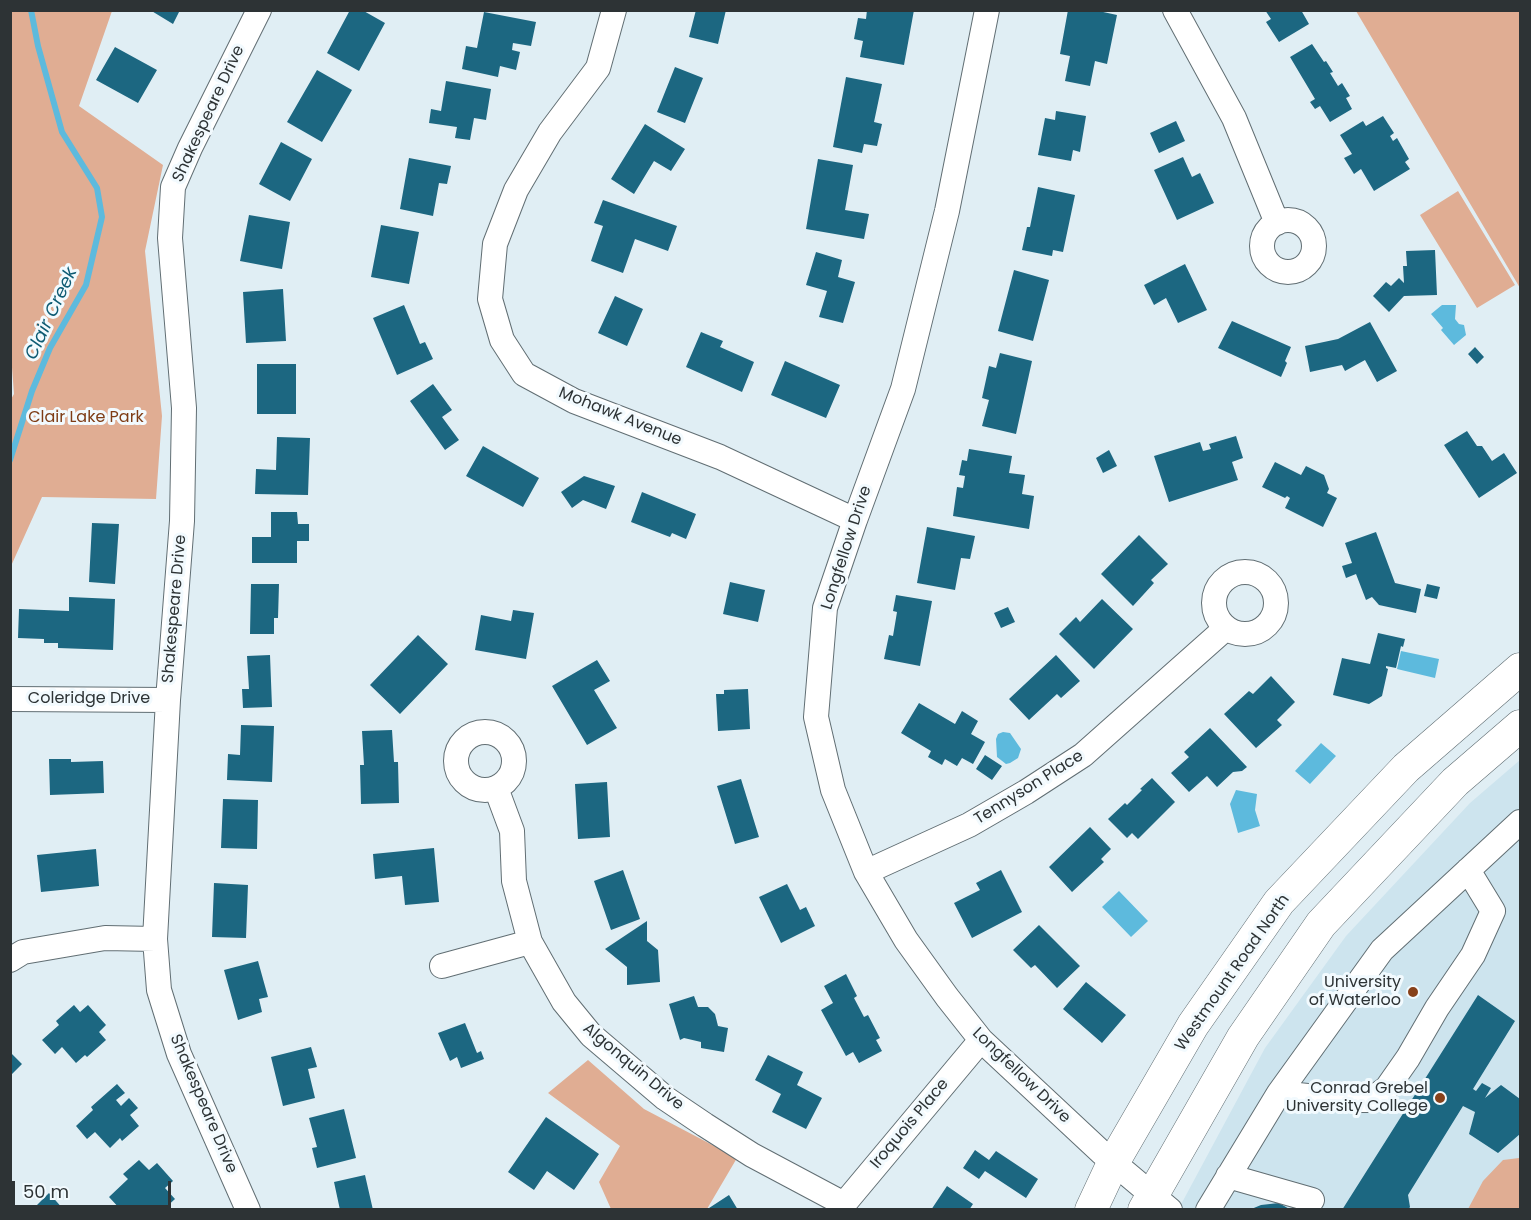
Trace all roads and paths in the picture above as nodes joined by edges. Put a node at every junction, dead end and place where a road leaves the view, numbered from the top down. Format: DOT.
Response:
graph roads {
  1 [pos="259,10"];
  2 [pos="614,10"];
  3 [pos="987,10"];
  4 [pos="1175,10"];
  5 [pos="1277,223"];
  6 [pos="855,520"];
  7 [pos="1226,628"];
  8 [pos="1521,669"];
  9 [pos="10,699"];
  10 [pos="168,700"];
  11 [pos="1521,726"];
  12 [pos="496,788"];
  13 [pos="1521,822"];
  14 [pos="1468,870"];
  15 [pos="866,872"];
  16 [pos="155,939"];
  17 [pos="530,942"];
  18 [pos="10,960"];
  19 [pos="442,966"];
  20 [pos="981,1040"];
  21 [pos="1279,1093"];
  22 [pos="1113,1163"];
  23 [pos="1228,1176"];
  24 [pos="1312,1200"];
  25 [pos="1155,1205"];
  26 [pos="843,1207"];
  27 [pos="248,1209"];
  28 [pos="1091,1209"];
  29 [pos="1208,1209"];
  1 -- 10 [label="street, Shakespeare Drive"];
  2 -- 6 [label="street, Mohawk Avenue"];
  3 -- 6 [label="street, Longfellow Drive"];
  4 -- 5 [label="street"];
  6 -- 15 [label="street, Longfellow Drive"];
  7 -- 15 [label="street, Tennyson Place"];
  8 -- 22 [label="main road, Westmount Road North"];
  9 -- 10 [label="street, Coleridge Drive"];
  10 -- 16 [label="street, Shakespeare Drive"];
  11 -- 25 [label="main road"];
  12 -- 17 [label="street, Algonquin Drive"];
  13 -- 14 [label="street"];
  14 -- 21 [label="street"];
  14 -- 21 [label="street"];
  15 -- 20 [label="street, Longfellow Drive"];
  16 -- 18 [label="street"];
  16 -- 27 [label="street, Shakespeare Drive"];
  17 -- 19 [label="street"];
  17 -- 26 [label="street, Algonquin Drive"];
  20 -- 22 [label="street, Longfellow Drive"];
  20 -- 26 [label="street, Iroquois Place"];
  21 -- 23 [label="street"];
  22 -- 25 [label="street, Longfellow Drive"];
  22 -- 28 [label="main road, Westmount Road North"];
  23 -- 24 [label="street"];
  23 -- 29 [label="street"];
}
